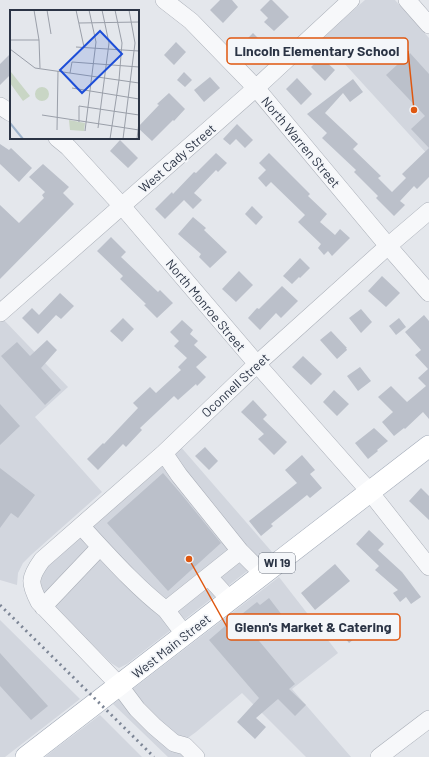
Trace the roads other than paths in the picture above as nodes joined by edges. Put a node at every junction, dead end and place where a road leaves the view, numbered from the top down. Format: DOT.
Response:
graph roads {
  1 [pos="164,0"];
  2 [pos="351,0"];
  3 [pos="407,0"];
  4 [pos="429,25"];
  5 [pos="256,88"];
  6 [pos="0,106"];
  7 [pos="10,112"];
  8 [pos="58,139"];
  9 [pos="122,206"];
  10 [pos="429,211"];
  11 [pos="388,246"];
  12 [pos="429,293"];
  13 [pos="1,311"];
  14 [pos="257,364"];
  15 [pos="429,446"];
  16 [pos="164,453"];
  17 [pos="370,492"];
  18 [pos="81,526"];
  19 [pos="100,547"];
  20 [pos="240,551"];
  21 [pos="429,567"];
  22 [pos="263,574"];
  23 [pos="209,577"];
  24 [pos="230,600"];
  25 [pos="43,607"];
  26 [pos="166,610"];
  27 [pos="185,635"];
  28 [pos="119,685"];
  29 [pos="429,719"];
  30 [pos="26,757"];
  31 [pos="196,757"];
  32 [pos="379,757"];
  1 -- 5 [label="street, North Warren Street"];
  2 -- 5 [label="street, West Cady Street"];
  3 -- 4 [label="street"];
  5 -- 9 [label="street, West Cady Street"];
  5 -- 11 [label="street, North Warren Street"];
  6 -- 7 [label="street"];
  8 -- 9 [label="street, North Monroe Street"];
  9 -- 13 [label="street, West Cady Street"];
  9 -- 14 [label="street, North Monroe Street"];
  10 -- 11 [label="street, Oconnell Street"];
  11 -- 12 [label="street, North Warren Street"];
  11 -- 14 [label="street, Oconnell Street"];
  14 -- 16 [label="street, Oconnell Street"];
  14 -- 17 [label="street, North Monroe Street"];
  15 -- 17 [label="main road, West Main Street / WI 19"];
  16 -- 18 [label="street, Oconnell Street"];
  16 -- 20 [label="street"];
  17 -- 21 [label="street, North Monroe Street"];
  17 -- 22 [label="main road, West Main Street / WI 19"];
  18 -- 19 [label="street"];
  18 -- 25 [label="street, Oconnell Street"];
  19 -- 25 [label="street"];
  19 -- 26 [label="street"];
  20 -- 22 [label="street"];
  20 -- 23 [label="street"];
  22 -- 24 [label="main road, West Main Street / WI 19"];
  23 -- 24 [label="street"];
  23 -- 26 [label="street"];
  24 -- 27 [label="main road, West Main Street / WI 19"];
  25 -- 28 [label="street, Oconnell Street"];
  26 -- 27 [label="street"];
  27 -- 28 [label="main road, West Main Street / WI 19"];
  28 -- 30 [label="main road, West Main Street / WI 19"];
  28 -- 31 [label="street, Oconnell Street"];
  29 -- 32 [label="street"];
}
